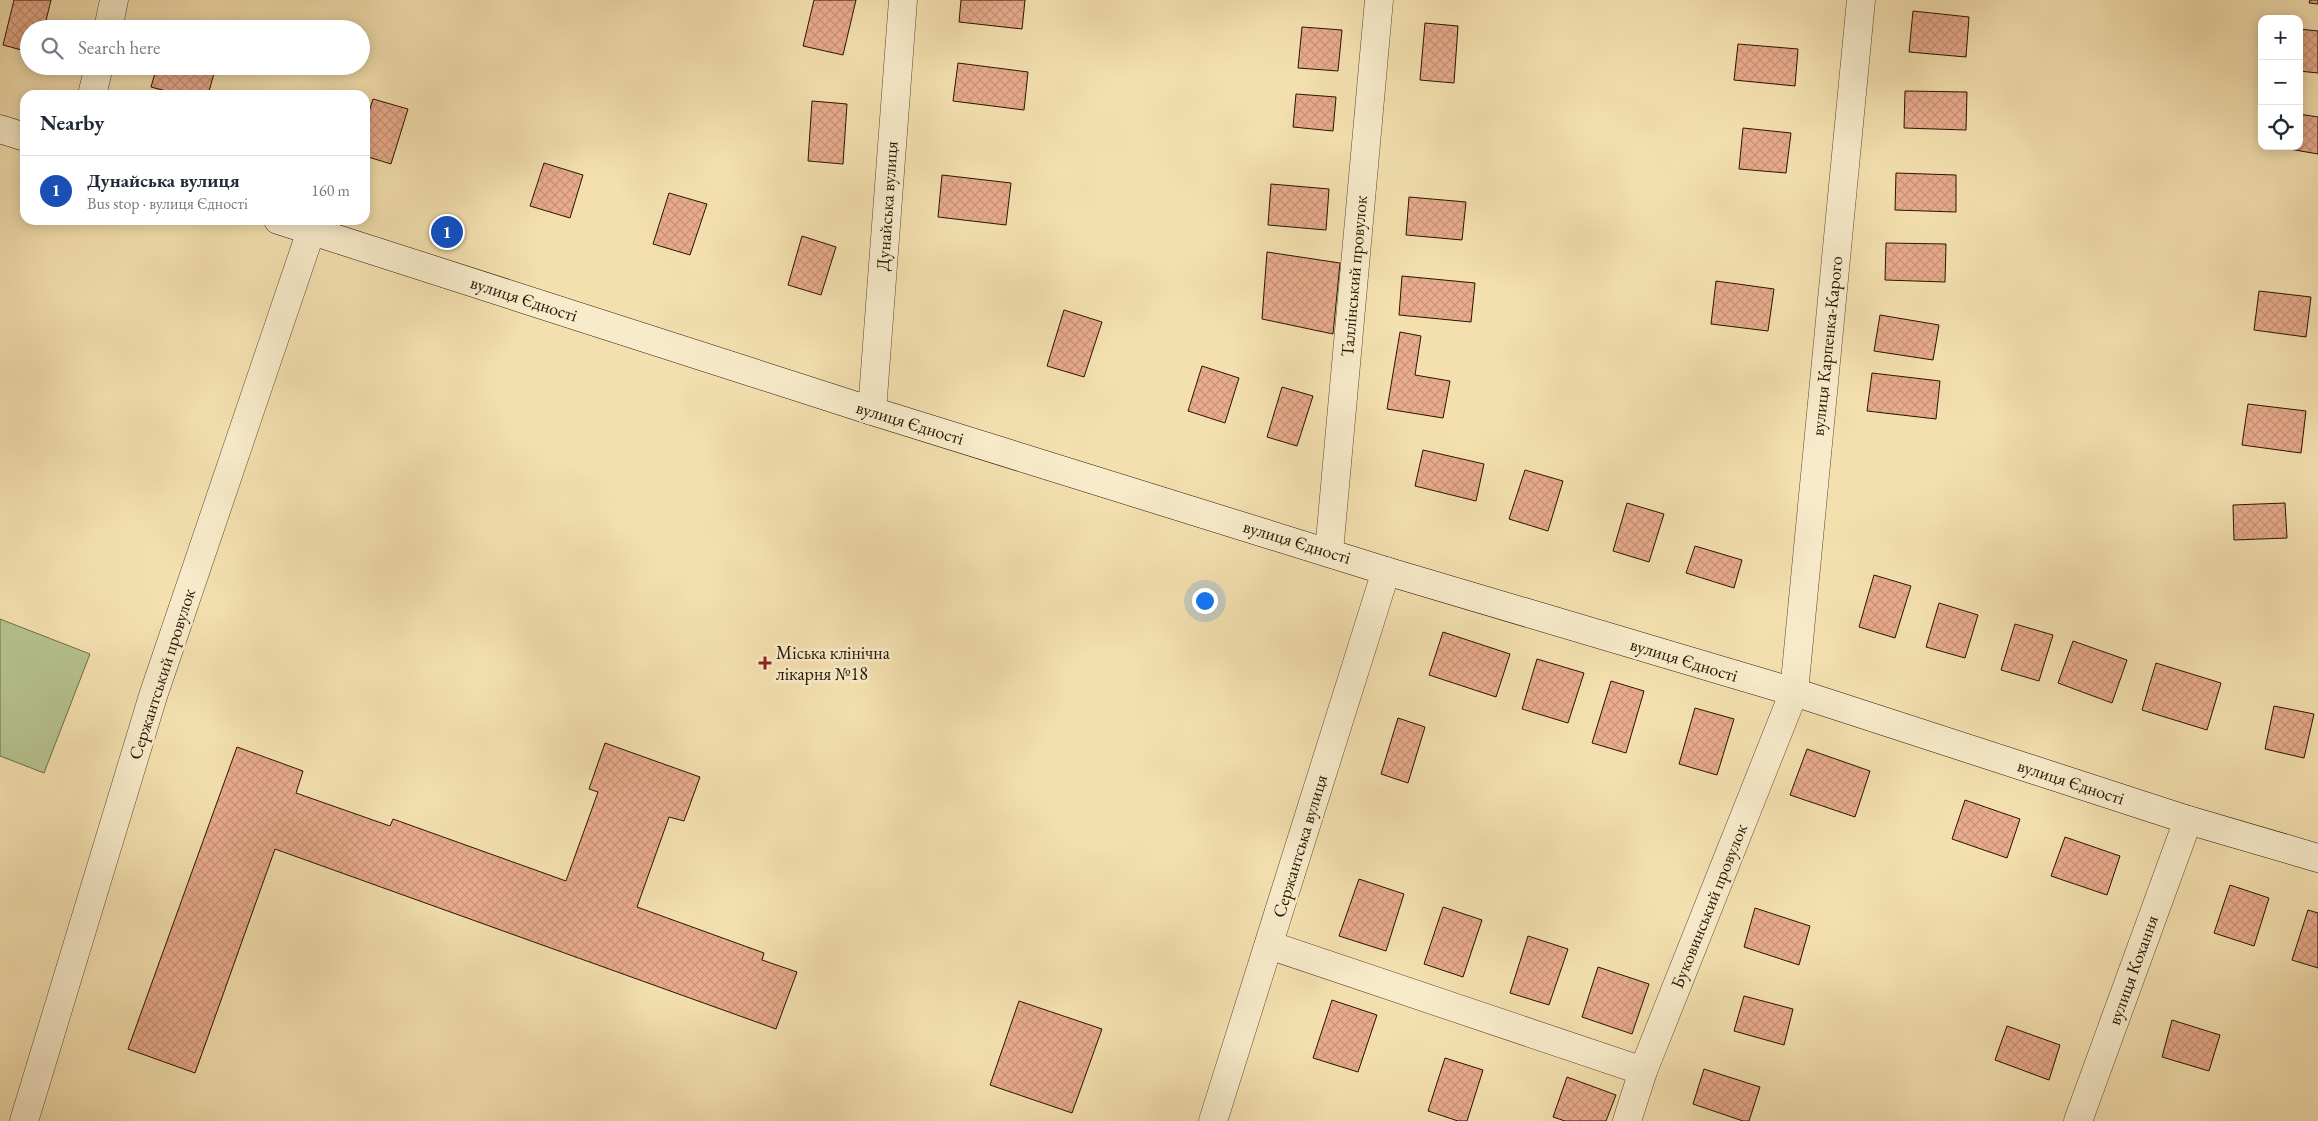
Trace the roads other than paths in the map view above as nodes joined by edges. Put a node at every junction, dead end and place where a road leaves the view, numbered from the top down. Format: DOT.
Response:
graph roads {
  1 [pos="114,0"];
  2 [pos="903,0"];
  3 [pos="1379,0"];
  4 [pos="1861,0"];
  5 [pos="110,20"];
  6 [pos="97,75"];
  7 [pos="93,90"];
  8 [pos="0,129"];
  9 [pos="20,135"];
  10 [pos="293,225"];
  11 [pos="311,231"];
  12 [pos="872,411"];
  13 [pos="1329,552"];
  14 [pos="1386,571"];
  15 [pos="1794,692"];
  16 [pos="2188,820"];
  17 [pos="2318,858"];
  18 [pos="1269,945"];
  19 [pos="1643,1071"];
  20 [pos="24,1121"];
  21 [pos="1214,1121"];
  22 [pos="1628,1121"];
  23 [pos="2078,1121"];
  1 -- 5 [label="street"];
  2 -- 12 [label="street, Дунайська вулиця"];
  3 -- 13 [label="street, Таллінський провулок"];
  4 -- 15 [label="street, вулиця Карпенка-Карого"];
  6 -- 7 [label="street"];
  8 -- 9 [label="street"];
  10 -- 11 [label="street, вулиця Єдності"];
  11 -- 12 [label="street, вулиця Єдності"];
  11 -- 20 [label="street, Сержантський провулок"];
  12 -- 13 [label="street, вулиця Єдності"];
  13 -- 14 [label="street, вулиця Єдності"];
  14 -- 15 [label="street, вулиця Єдності"];
  14 -- 18 [label="street, Сержантська вулиця"];
  15 -- 16 [label="street, вулиця Єдності"];
  15 -- 19 [label="street, Буковинський провулок"];
  16 -- 17 [label="street, вулиця Єдності"];
  16 -- 23 [label="street, вулиця Кохання"];
  18 -- 19 [label="street"];
  18 -- 21 [label="street, Сержантська вулиця"];
  19 -- 22 [label="street, Буковинський провулок"];
}
